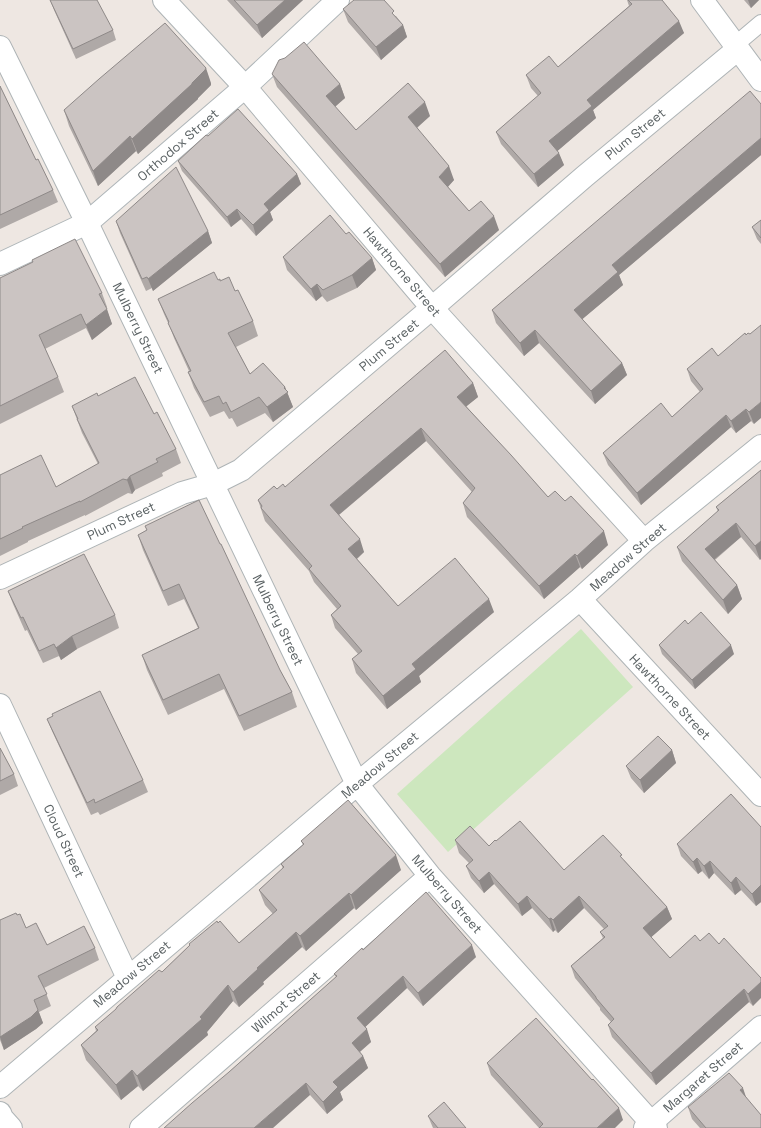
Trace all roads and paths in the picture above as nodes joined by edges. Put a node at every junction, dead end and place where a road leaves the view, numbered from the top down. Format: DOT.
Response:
graph roads {
  1 [pos="164,0"];
  2 [pos="338,0"];
  3 [pos="702,0"];
  4 [pos="761,23"];
  5 [pos="0,47"];
  6 [pos="736,47"];
  7 [pos="761,80"];
  8 [pos="245,87"];
  9 [pos="87,223"];
  10 [pos="0,264"];
  11 [pos="432,308"];
  12 [pos="761,446"];
  13 [pos="212,484"];
  14 [pos="644,542"];
  15 [pos="0,578"];
  16 [pos="580,599"];
  17 [pos="0,705"];
  18 [pos="357,784"];
  19 [pos="761,795"];
  20 [pos="430,876"];
  21 [pos="128,978"];
  22 [pos="761,1027"];
  23 [pos="0,1087"];
  24 [pos="0,1113"];
  25 [pos="651,1126"];
  26 [pos="11,1128"];
  27 [pos="141,1128"];
  1 -- 8 [label="street, Hawthorne Street"];
  2 -- 8 [label="street, Orthodox Street"];
  3 -- 6 [label="street"];
  4 -- 6 [label="lane"];
  5 -- 9 [label="street, Mulberry Street"];
  6 -- 7 [label="street"];
  6 -- 11 [label="street, Plum Street"];
  8 -- 9 [label="street, Orthodox Street"];
  8 -- 11 [label="street, Hawthorne Street"];
  9 -- 10 [label="street, Orthodox Street"];
  9 -- 13 [label="street, Mulberry Street"];
  11 -- 13 [label="street, Plum Street"];
  11 -- 14 [label="street, Hawthorne Street"];
  12 -- 14 [label="street, Meadow Street"];
  13 -- 15 [label="street, Plum Street"];
  13 -- 18 [label="street, Mulberry Street"];
  14 -- 16 [label="street, Meadow Street"];
  16 -- 18 [label="street, Meadow Street"];
  16 -- 19 [label="street, Hawthorne Street"];
  17 -- 21 [label="street, Cloud Street"];
  18 -- 20 [label="street, Mulberry Street"];
  18 -- 21 [label="street, Meadow Street"];
  20 -- 25 [label="street, Mulberry Street"];
  20 -- 27 [label="street, Wilmot Street"];
  21 -- 23 [label="street, Meadow Street"];
  22 -- 25 [label="street, Margaret Street"];
  24 -- 26 [label="street"];
}
